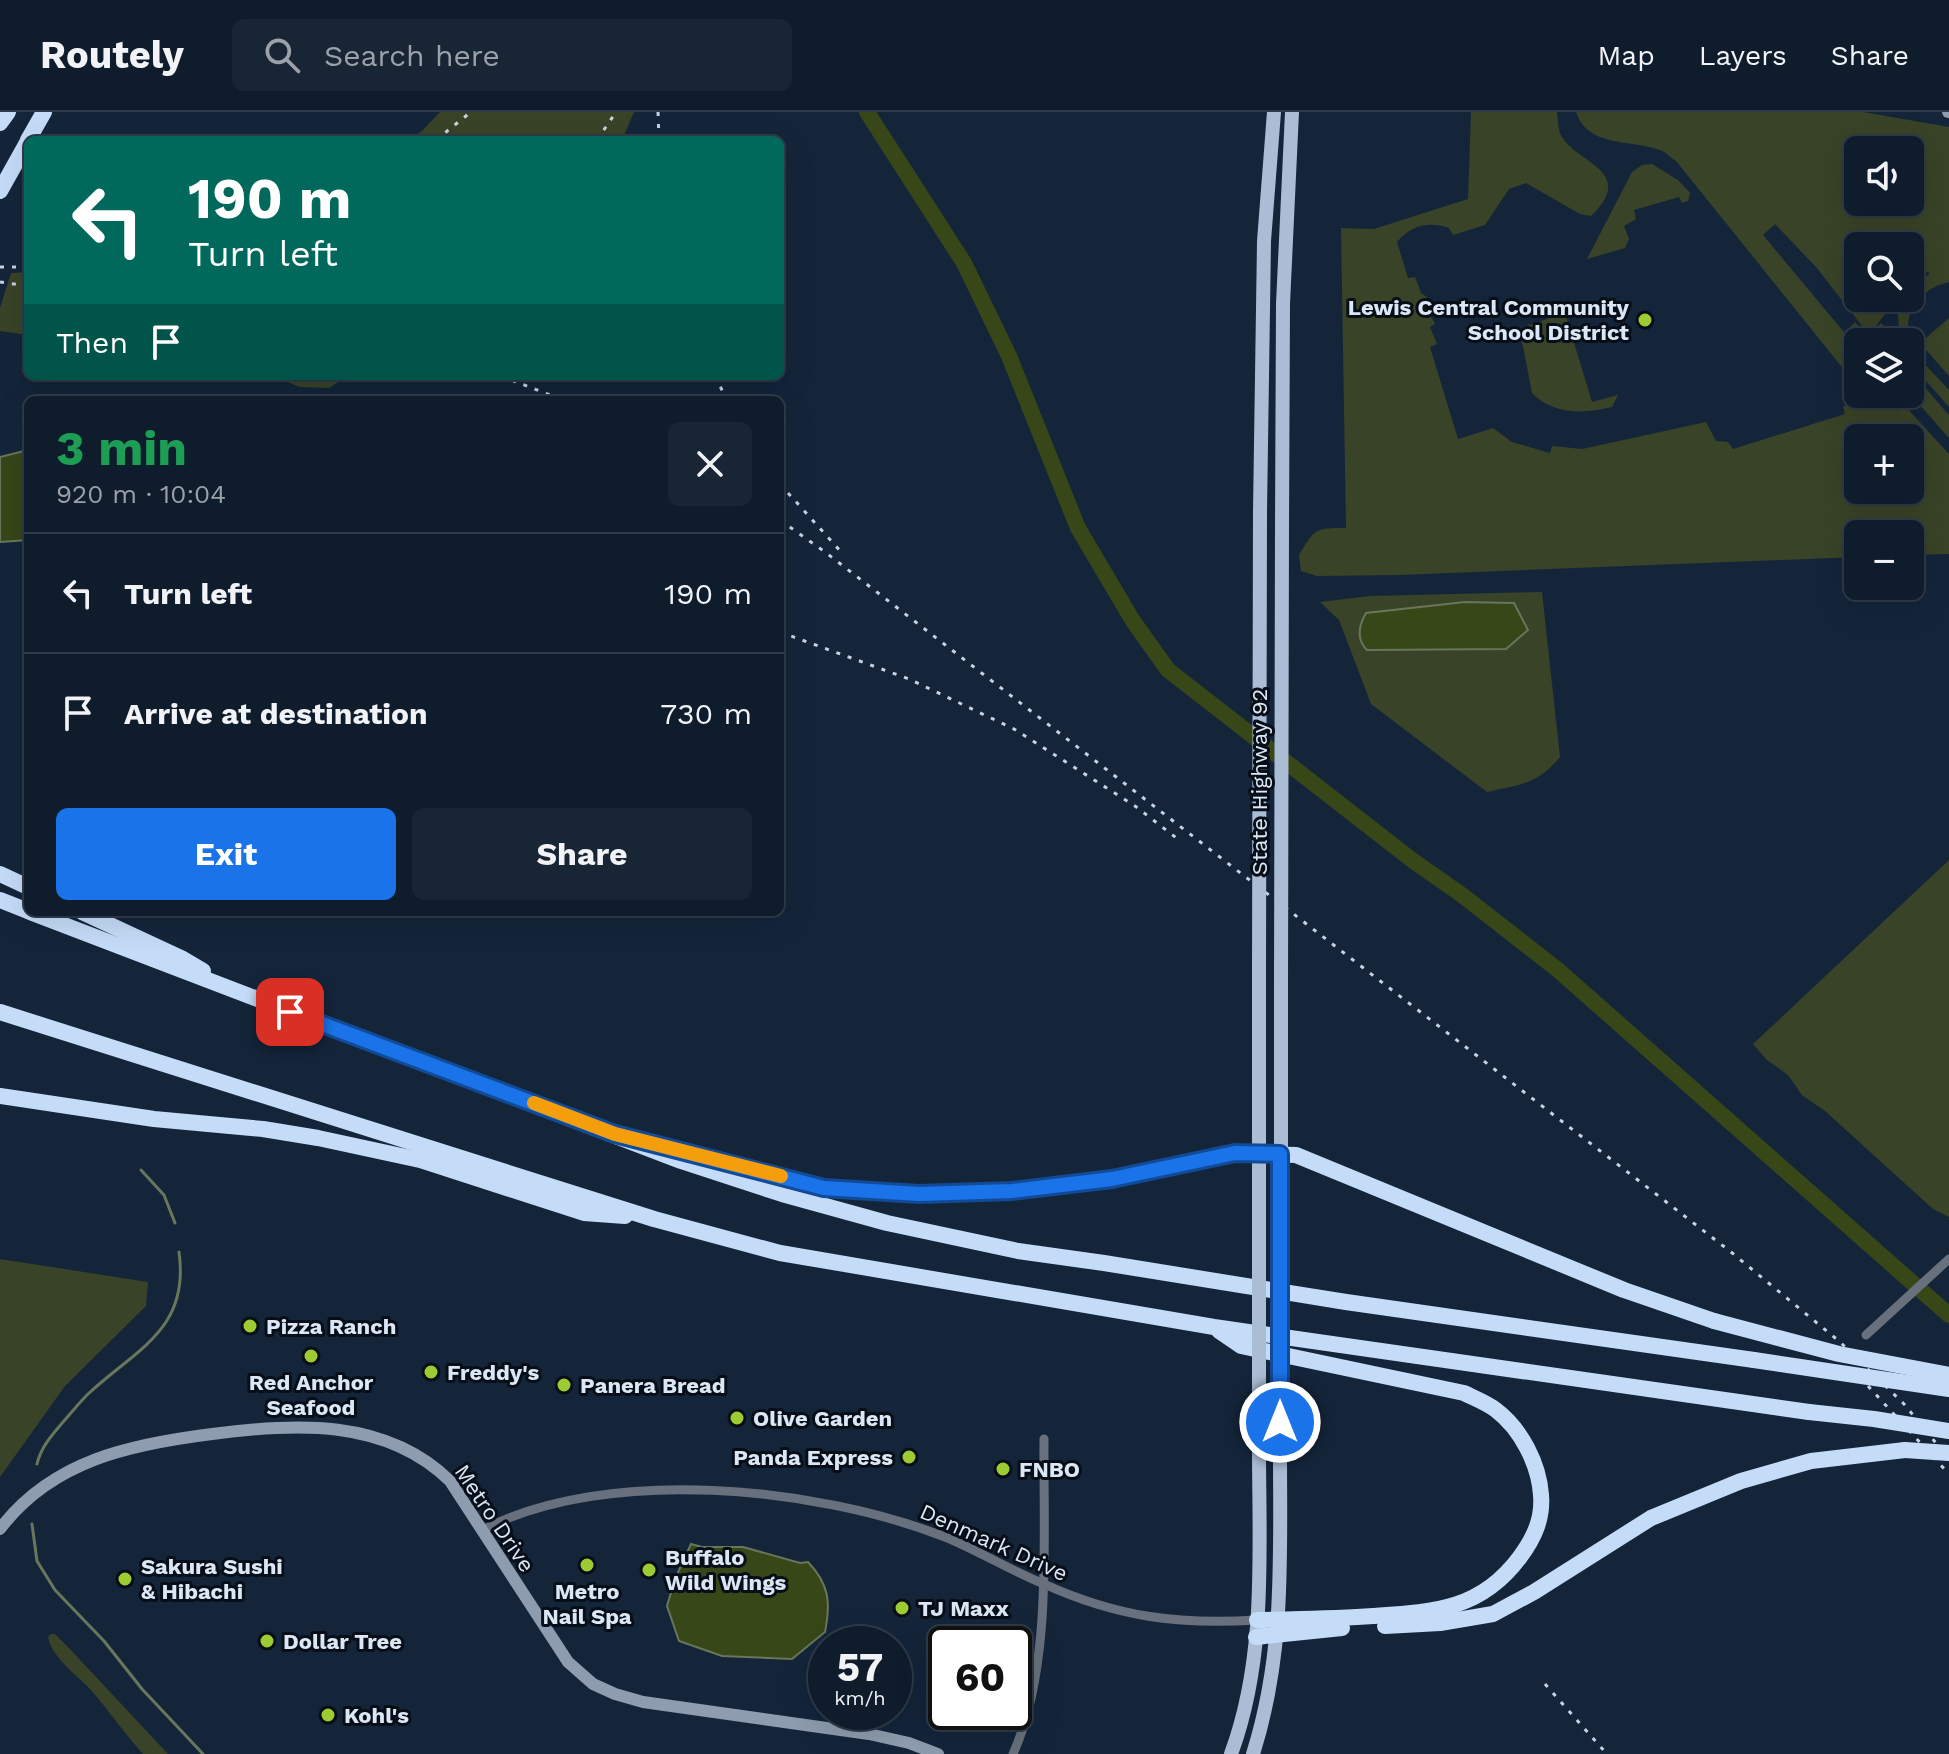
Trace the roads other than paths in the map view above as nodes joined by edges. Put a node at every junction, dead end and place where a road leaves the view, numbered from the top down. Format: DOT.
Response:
graph roads {
  1 [pos="8,112"];
  2 [pos="44,112"];
  3 [pos="1274,112"];
  4 [pos="1292,112"];
  5 [pos="0,123"];
  6 [pos="30,136"];
  7 [pos="24,147"];
  8 [pos="0,191"];
  9 [pos="0,874"];
  10 [pos="24,885"];
  11 [pos="0,900"];
  12 [pos="24,910"];
  13 [pos="39,916"];
  14 [pos="91,916"];
  15 [pos="234,991"];
  16 [pos="0,1012"];
  17 [pos="0,1096"];
  18 [pos="615,1134"];
  19 [pos="1259,1154"];
  20 [pos="1280,1154"];
  21 [pos="654,1219"];
  22 [pos="1945,1263"];
  23 [pos="1214,1327"];
  24 [pos="1866,1335"];
  25 [pos="1949,1375"];
  26 [pos="1949,1389"];
  27 [pos="1949,1431"];
  28 [pos="1044,1439"];
  29 [pos="1949,1453"];
  30 [pos="0,1529"];
  31 [pos="482,1530"];
  32 [pos="1042,1584"];
  33 [pos="1256,1628"];
  34 [pos="1278,1628"];
  35 [pos="938,1754"];
  36 [pos="1013,1754"];
  37 [pos="1231,1754"];
  38 [pos="1253,1754"];
  1 -- 5 [label="highway"];
  2 -- 6 [label="highway"];
  3 -- 19 [label="main road, State Highway 92, bridge"];
  4 -- 20 [label="main road, State Highway 92, bridge"];
  7 -- 8 [label="highway"];
  9 -- 10 [label="highway"];
  11 -- 12 [label="highway"];
  13 -- 15 [label="highway"];
  14 -- 15 [label="highway"];
  15 -- 18 [label="highway"];
  16 -- 21 [label="highway"];
  17 -- 21 [label="highway"];
  18 -- 19 [label="highway"];
  18 -- 26 [label="highway, bridge"];
  19 -- 20 [label="highway"];
  19 -- 33 [label="main road, State Highway 92, bridge"];
  20 -- 25 [label="highway, bridge"];
  20 -- 34 [label="main road, State Highway 92, bridge"];
  21 -- 23 [label="highway"];
  22 -- 24 [label="street"];
  23 -- 27 [label="highway, bridge"];
  23 -- 34 [label="highway"];
  28 -- 32 [label="street"];
  29 -- 34 [label="highway, bridge"];
  30 -- 31 [label="street, Metro Drive"];
  31 -- 32 [label="street, Denmark Drive"];
  31 -- 35 [label="street, Metro Drive"];
  32 -- 33 [label="street, Denmark Drive"];
  32 -- 36 [label="street"];
  33 -- 34 [label="highway"];
  33 -- 37 [label="main road, State Highway 92"];
  34 -- 38 [label="main road, State Highway 92"];
}
